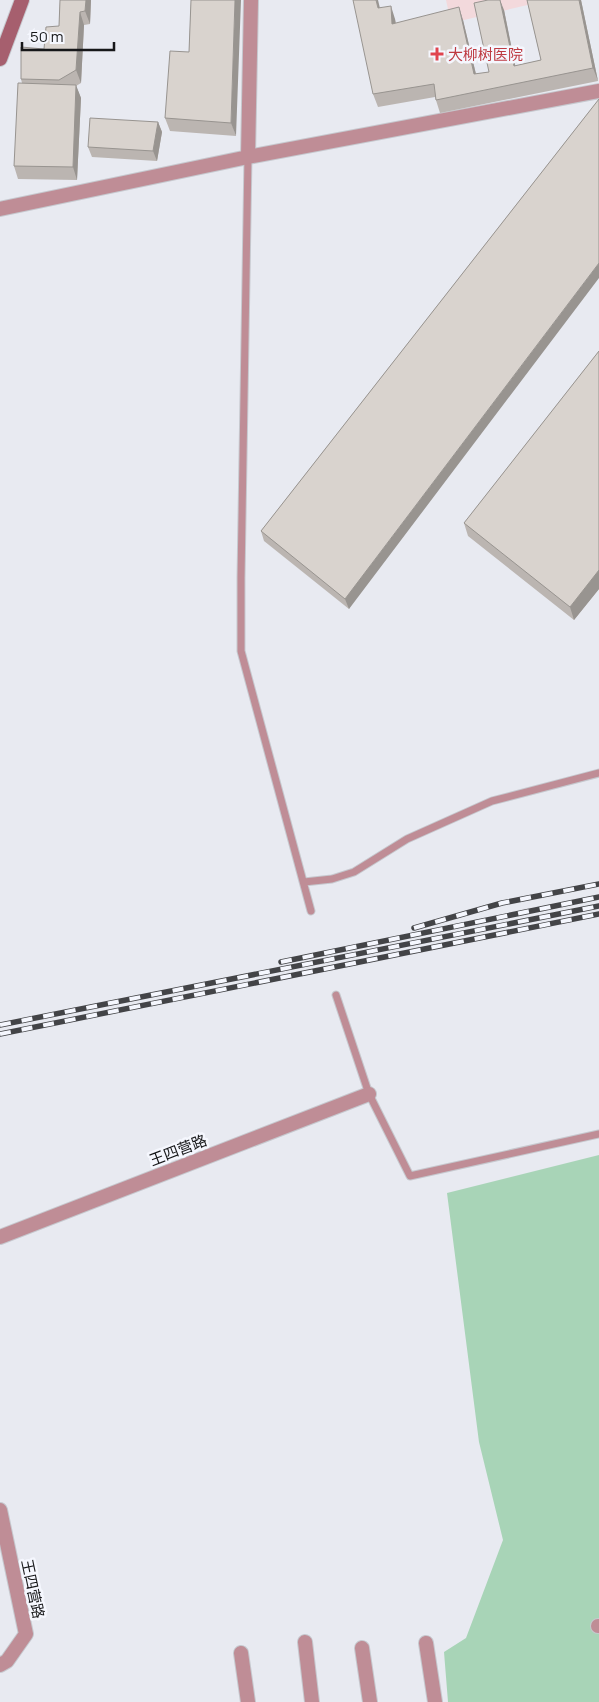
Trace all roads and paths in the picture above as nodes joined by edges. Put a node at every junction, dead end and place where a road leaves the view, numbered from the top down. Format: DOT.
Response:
graph roads {
  1 [pos="22,0"];
  2 [pos="250,0"];
  3 [pos="0,59"];
  4 [pos="599,91"];
  5 [pos="248,156"];
  6 [pos="0,209"];
  7 [pos="599,773"];
  8 [pos="304,882"];
  9 [pos="311,911"];
  10 [pos="336,994"];
  11 [pos="369,1094"];
  12 [pos="599,1134"];
  13 [pos="0,1237"];
  14 [pos="0,1510"];
  15 [pos="305,1642"];
  16 [pos="426,1643"];
  17 [pos="362,1648"];
  18 [pos="241,1653"];
  19 [pos="0,1664"];
  20 [pos="248,1702"];
  21 [pos="312,1702"];
  22 [pos="370,1702"];
  23 [pos="435,1702"];
  1 -- 3 [label="main road"];
  2 -- 5 [label="street"];
  4 -- 5 [label="street"];
  5 -- 6 [label="street"];
  5 -- 8 [label="lane"];
  7 -- 8 [label="lane"];
  8 -- 9 [label="lane"];
  10 -- 11 [label="lane"];
  11 -- 12 [label="lane"];
  11 -- 13 [label="street, 王四营路"];
  14 -- 19 [label="street, 王四营路"];
  15 -- 21 [label="street"];
  16 -- 23 [label="street"];
  17 -- 22 [label="street"];
  18 -- 20 [label="street"];
}
